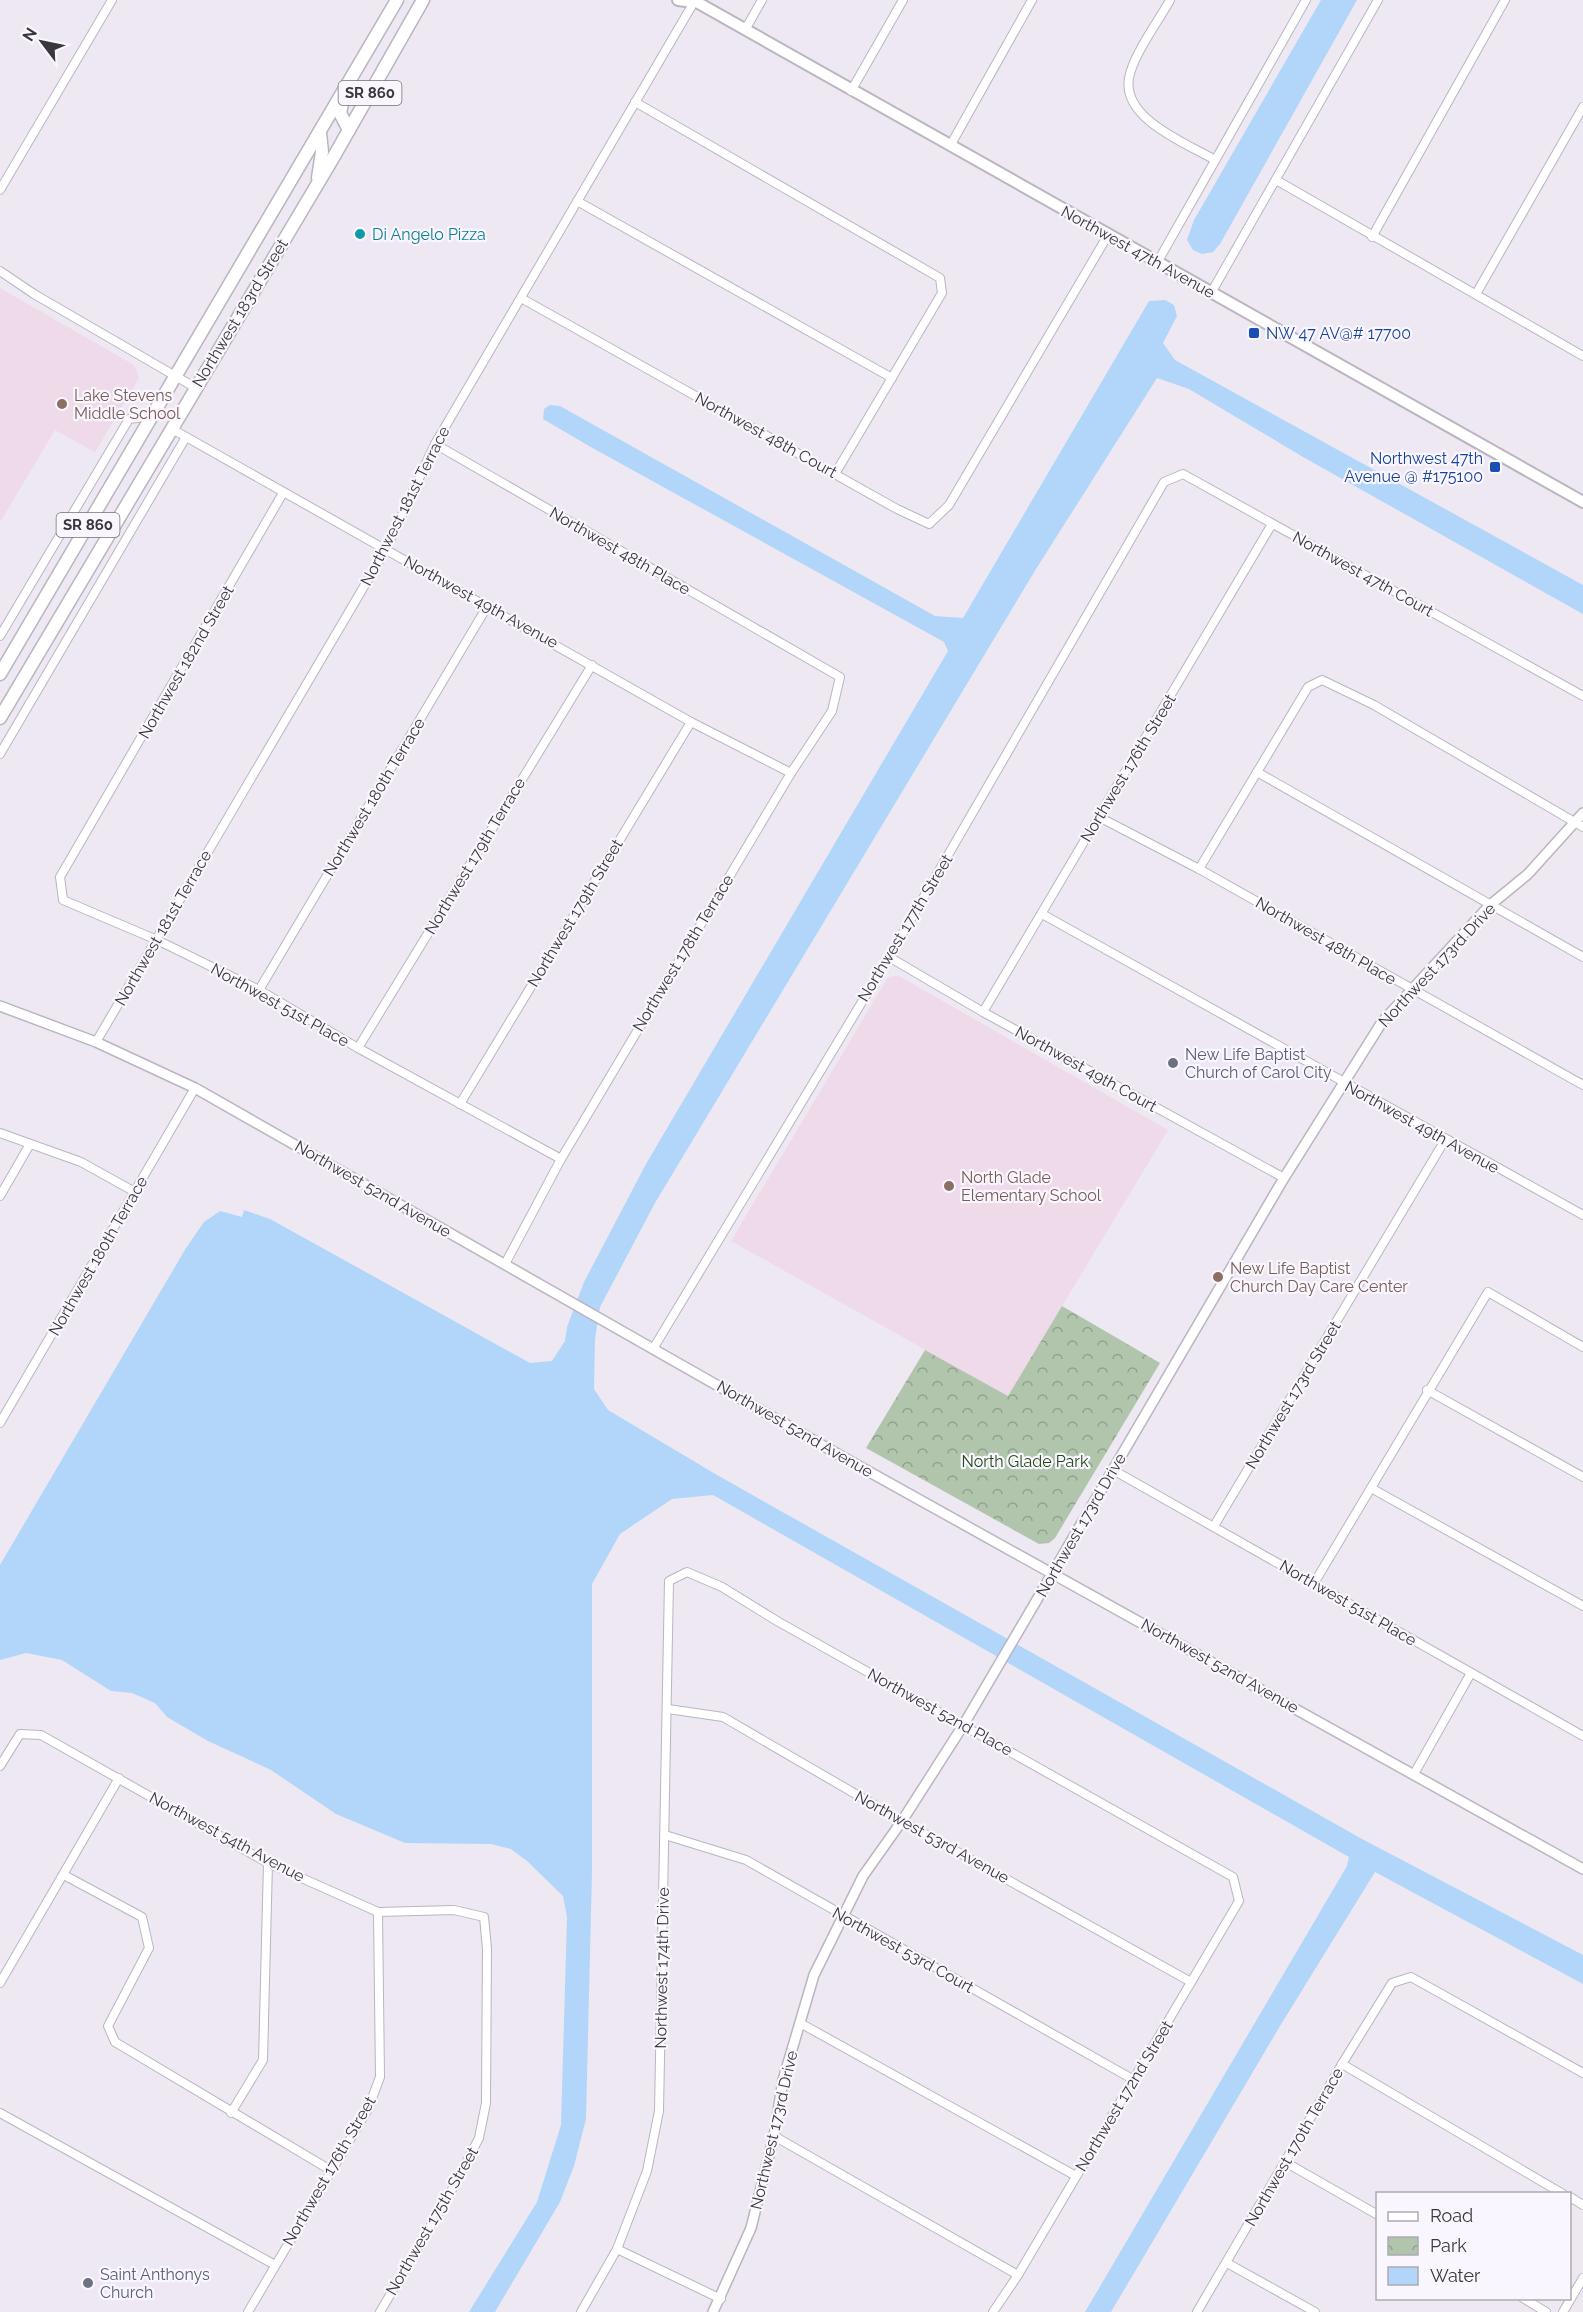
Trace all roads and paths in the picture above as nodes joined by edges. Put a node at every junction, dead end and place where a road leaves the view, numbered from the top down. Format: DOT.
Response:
graph roads {
  1 [pos="112,0"];
  2 [pos="398,0"];
  3 [pos="423,0"];
  4 [pos="678,0"];
  5 [pos="762,0"];
  6 [pos="903,0"];
  7 [pos="1032,0"];
  8 [pos="1170,0"];
  9 [pos="1306,0"];
  10 [pos="1378,0"];
  11 [pos="1505,0"];
  12 [pos="693,1"];
  13 [pos="745,30"];
  14 [pos="851,91"];
  15 [pos="344,92"];
  16 [pos="635,102"];
  17 [pos="1583,107"];
  18 [pos="349,130"];
  19 [pos="320,133"];
  20 [pos="950,146"];
  21 [pos="1215,160"];
  22 [pos="1276,180"];
  23 [pos="317,185"];
  24 [pos="0,190"];
  25 [pos="577,201"];
  26 [pos="1108,235"];
  27 [pos="1372,237"];
  28 [pos="1157,263"];
  29 [pos="0,271"];
  30 [pos="1210,292"];
  31 [pos="1476,294"];
  32 [pos="521,298"];
  33 [pos="1582,352"];
  34 [pos="176,376"];
  35 [pos="892,378"];
  36 [pos="196,388"];
  37 [pos="152,417"];
  38 [pos="172,429"];
  39 [pos="186,438"];
  40 [pos="435,444"];
  41 [pos="835,474"];
  42 [pos="283,493"];
  43 [pos="1583,502"];
  44 [pos="1152,503"];
  45 [pos="1272,524"];
  46 [pos="386,549"];
  47 [pos="488,605"];
  48 [pos="0,636"];
  49 [pos="806,659"];
  50 [pos="592,664"];
  51 [pos="0,674"];
  52 [pos="1583,696"];
  53 [pos="0,718"];
  54 [pos="691,722"];
  55 [pos="0,754"];
  56 [pos="1257,772"];
  57 [pos="790,773"];
  58 [pos="1583,813"];
  59 [pos="1099,817"];
  60 [pos="1579,825"];
  61 [pos="89,831"];
  62 [pos="1199,868"];
  63 [pos="1489,906"];
  64 [pos="1042,914"];
  65 [pos="156,940"];
  66 [pos="889,957"];
  67 [pos="1583,957"];
  68 [pos="1411,989"];
  69 [pos="260,990"];
  70 [pos="0,1006"];
  71 [pos="983,1012"];
  72 [pos="96,1041"];
  73 [pos="358,1048"];
  74 [pos="1343,1084"];
  75 [pos="1583,1085"];
  76 [pos="195,1088"];
  77 [pos="460,1104"];
  78 [pos="0,1133"];
  79 [pos="1445,1140"];
  80 [pos="30,1144"];
  81 [pos="561,1159"];
  82 [pos="1284,1178"];
  83 [pos="135,1191"];
  84 [pos="0,1196"];
  85 [pos="1583,1215"];
  86 [pos="505,1264"];
  87 [pos="1583,1347"];
  88 [pos="653,1348"];
  89 [pos="1427,1390"];
  90 [pos="0,1423"];
  91 [pos="1113,1470"];
  92 [pos="1583,1477"];
  93 [pos="1371,1488"];
  94 [pos="1214,1526"];
  95 [pos="1054,1573"];
  96 [pos="1313,1585"];
  97 [pos="1583,1606"];
  98 [pos="666,1607"];
  99 [pos="1471,1673"];
  100 [pos="668,1709"];
  101 [pos="964,1724"];
  102 [pos="1583,1736"];
  103 [pos="0,1766"];
  104 [pos="1414,1774"];
  105 [pos="119,1778"];
  106 [pos="902,1821"];
  107 [pos="665,1835"];
  108 [pos="268,1863"];
  109 [pos="1583,1869"];
  110 [pos="64,1875"];
  111 [pos="1233,1877"];
  112 [pos="378,1912"];
  113 [pos="843,1916"];
  114 [pos="487,1949"];
  115 [pos="1191,1982"];
  116 [pos="0,1983"];
  117 [pos="800,2023"];
  118 [pos="1342,2064"];
  119 [pos="1583,2073"];
  120 [pos="1134,2080"];
  121 [pos="0,2112"];
  122 [pos="231,2113"];
  123 [pos="774,2136"];
  124 [pos="1285,2162"];
  125 [pos="332,2171"];
  126 [pos="1077,2176"];
  127 [pos="1561,2192"];
  128 [pos="1376,2214"];
  129 [pos="617,2249"];
  130 [pos="1227,2263"];
  131 [pos="275,2265"];
  132 [pos="1018,2275"];
  133 [pos="1583,2278"];
  134 [pos="1571,2298"];
  135 [pos="720,2300"];
  136 [pos="1526,2300"];
  137 [pos="248,2312"];
  138 [pos="380,2312"];
  139 [pos="581,2312"];
  140 [pos="713,2312"];
  141 [pos="993,2312"];
  142 [pos="1197,2312"];
  143 [pos="1315,2312"];
  144 [pos="1546,2312"];
  1 -- 24 [label="street"];
  2 -- 15 [label="main road, Northwest 183rd Street / SR 860"];
  3 -- 18 [label="main road, Northwest 183rd Street / SR 860"];
  4 -- 12 [label="main road, Northwest 47th Avenue"];
  5 -- 13 [label="street"];
  6 -- 14 [label="street"];
  7 -- 20 [label="street"];
  8 -- 21 [label="street"];
  9 -- 21 [label="street"];
  10 -- 22 [label="street"];
  11 -- 27 [label="street"];
  12 -- 13 [label="main road, Northwest 47th Avenue"];
  12 -- 16 [label="street, Northwest 181st Terrace"];
  13 -- 14 [label="main road, Northwest 47th Avenue"];
  14 -- 20 [label="main road, Northwest 47th Avenue"];
  15 -- 18 [label="main road"];
  15 -- 19 [label="main road, Northwest 183rd Street / SR 860"];
  16 -- 25 [label="street, Northwest 181st Terrace"];
  16 -- 35 [label="street"];
  17 -- 31 [label="street"];
  18 -- 23 [label="main road, Northwest 183rd Street / SR 860"];
  19 -- 23 [label="main road"];
  19 -- 34 [label="main road, Northwest 183rd Street / SR 860"];
  20 -- 26 [label="main road, Northwest 47th Avenue"];
  21 -- 28 [label="street"];
  22 -- 27 [label="street"];
  22 -- 30 [label="street"];
  23 -- 36 [label="main road, Northwest 183rd Street / SR 860"];
  25 -- 32 [label="street, Northwest 181st Terrace"];
  25 -- 35 [label="street"];
  26 -- 28 [label="main road, Northwest 47th Avenue"];
  26 -- 41 [label="street, Northwest 48th Court"];
  27 -- 31 [label="street"];
  28 -- 30 [label="main road, Northwest 47th Avenue"];
  29 -- 34 [label="street"];
  30 -- 43 [label="main road, Northwest 47th Avenue"];
  31 -- 33 [label="street"];
  32 -- 40 [label="street, Northwest 181st Terrace"];
  32 -- 41 [label="street, Northwest 48th Court"];
  34 -- 36 [label="street"];
  34 -- 37 [label="main road, Northwest 183rd Street / SR 860"];
  35 -- 41 [label="street"];
  36 -- 38 [label="main road, Northwest 183rd Street / SR 860"];
  37 -- 48 [label="street"];
  37 -- 51 [label="main road, Northwest 183rd Street / SR 860"];
  38 -- 39 [label="street, Northwest 49th Avenue"];
  38 -- 53 [label="main road, Northwest 183rd Street / SR 860"];
  39 -- 42 [label="street, Northwest 49th Avenue"];
  39 -- 55 [label="street"];
  40 -- 46 [label="street, Northwest 181st Terrace"];
  40 -- 49 [label="street, Northwest 48th Place"];
  42 -- 46 [label="street, Northwest 49th Avenue"];
  42 -- 61 [label="street, Northwest 182nd Street"];
  44 -- 45 [label="street, Northwest 47th Court"];
  44 -- 66 [label="street, Northwest 177th Street"];
  45 -- 52 [label="street, Northwest 47th Court"];
  45 -- 59 [label="street, Northwest 176th Street"];
  46 -- 47 [label="street, Northwest 49th Avenue"];
  46 -- 65 [label="street, Northwest 181st Terrace"];
  47 -- 50 [label="street, Northwest 49th Avenue"];
  47 -- 69 [label="street, Northwest 180th Terrace"];
  49 -- 57 [label="street, Northwest 178th Terrace"];
  50 -- 54 [label="street, Northwest 49th Avenue"];
  50 -- 73 [label="street, Northwest 179th Terrace"];
  54 -- 57 [label="street, Northwest 49th Avenue"];
  54 -- 77 [label="street, Northwest 179th Street"];
  56 -- 60 [label="street"];
  56 -- 62 [label="street"];
  56 -- 63 [label="street"];
  57 -- 81 [label="street, Northwest 178th Terrace"];
  58 -- 60 [label="street, Northwest 173rd Drive"];
  59 -- 62 [label="street, Northwest 48th Place"];
  59 -- 64 [label="street, Northwest 176th Street"];
  60 -- 63 [label="street, Northwest 173rd Drive"];
  61 -- 65 [label="street, Northwest 51st Place"];
  62 -- 68 [label="street, Northwest 48th Place"];
  63 -- 67 [label="street"];
  63 -- 68 [label="street, Northwest 173rd Drive"];
  64 -- 71 [label="street, Northwest 176th Street"];
  64 -- 74 [label="street, Northwest 49th Avenue"];
  65 -- 69 [label="street, Northwest 51st Place"];
  65 -- 72 [label="street, Northwest 181st Terrace"];
  66 -- 71 [label="street, Northwest 49th Court"];
  66 -- 88 [label="street, Northwest 177th Street"];
  68 -- 74 [label="street, Northwest 173rd Drive"];
  68 -- 75 [label="street, Northwest 48th Place"];
  69 -- 73 [label="street, Northwest 51st Place"];
  70 -- 72 [label="street, Northwest 52nd Avenue"];
  71 -- 82 [label="street, Northwest 49th Court"];
  72 -- 76 [label="street, Northwest 52nd Avenue"];
  73 -- 77 [label="street, Northwest 51st Place"];
  74 -- 79 [label="street, Northwest 49th Avenue"];
  74 -- 82 [label="street, Northwest 173rd Drive"];
  76 -- 83 [label="street, Northwest 180th Terrace"];
  76 -- 86 [label="street, Northwest 52nd Avenue"];
  77 -- 81 [label="street, Northwest 51st Place"];
  78 -- 80 [label="street"];
  79 -- 85 [label="street, Northwest 49th Avenue"];
  79 -- 94 [label="street, Northwest 173rd Street"];
  80 -- 83 [label="street"];
  80 -- 84 [label="street"];
  81 -- 86 [label="street, Northwest 178th Terrace"];
  82 -- 91 [label="street, Northwest 173rd Drive"];
  83 -- 90 [label="street, Northwest 180th Terrace"];
  86 -- 88 [label="street, Northwest 52nd Avenue"];
  87 -- 89 [label="street"];
  88 -- 95 [label="street, Northwest 52nd Avenue"];
  89 -- 92 [label="street"];
  89 -- 93 [label="street"];
  91 -- 94 [label="street, Northwest 51st Place"];
  91 -- 95 [label="street, Northwest 173rd Drive"];
  93 -- 96 [label="street"];
  93 -- 97 [label="street"];
  94 -- 96 [label="street, Northwest 51st Place"];
  95 -- 101 [label="street, Northwest 173rd Drive"];
  95 -- 104 [label="street, Northwest 52nd Avenue"];
  96 -- 99 [label="street, Northwest 51st Place"];
  98 -- 100 [label="street, Northwest 174th Drive"];
  98 -- 101 [label="street, Northwest 52nd Place"];
  99 -- 102 [label="street, Northwest 51st Place"];
  99 -- 104 [label="street"];
  100 -- 106 [label="street, Northwest 53rd Avenue"];
  100 -- 107 [label="street, Northwest 174th Drive"];
  101 -- 106 [label="street, Northwest 173rd Drive"];
  101 -- 111 [label="street, Northwest 52nd Place"];
  103 -- 105 [label="street, Northwest 54th Avenue"];
  104 -- 109 [label="street, Northwest 52nd Avenue"];
  105 -- 108 [label="street, Northwest 54th Avenue"];
  105 -- 110 [label="street"];
  106 -- 113 [label="street, Northwest 173rd Drive"];
  106 -- 115 [label="street, Northwest 53rd Avenue"];
  107 -- 113 [label="street, Northwest 53rd Court"];
  107 -- 129 [label="street, Northwest 174th Drive"];
  108 -- 112 [label="street, Northwest 54th Avenue"];
  108 -- 122 [label="street"];
  110 -- 116 [label="street"];
  110 -- 122 [label="street"];
  111 -- 115 [label="street, Northwest 172nd Street"];
  112 -- 114 [label="street, Northwest 54th Avenue"];
  112 -- 125 [label="street, Northwest 176th Street"];
  113 -- 117 [label="street, Northwest 173rd Drive"];
  113 -- 120 [label="street, Northwest 53rd Court"];
  114 -- 138 [label="street, Northwest 175th Street"];
  115 -- 120 [label="street, Northwest 172nd Street"];
  117 -- 123 [label="street, Northwest 173rd Drive"];
  117 -- 126 [label="street"];
  118 -- 119 [label="street, Northwest 170th Terrace"];
  118 -- 124 [label="street, Northwest 170th Terrace"];
  118 -- 127 [label="street"];
  120 -- 126 [label="street, Northwest 172nd Street"];
  121 -- 131 [label="street"];
  122 -- 125 [label="street"];
  123 -- 132 [label="street"];
  123 -- 135 [label="street, Northwest 173rd Drive"];
  124 -- 128 [label="street"];
  124 -- 130 [label="street, Northwest 170th Terrace"];
  125 -- 131 [label="street, Northwest 176th Street"];
  126 -- 132 [label="street, Northwest 172nd Street"];
  129 -- 135 [label="street"];
  129 -- 139 [label="street, Northwest 174th Drive"];
  130 -- 142 [label="street, Northwest 170th Terrace"];
  130 -- 143 [label="street"];
  131 -- 137 [label="street, Northwest 176th Street"];
  132 -- 141 [label="street, Northwest 172nd Street"];
  133 -- 134 [label="street"];
  135 -- 140 [label="street, Northwest 173rd Drive"];
  136 -- 144 [label="street"];
}
